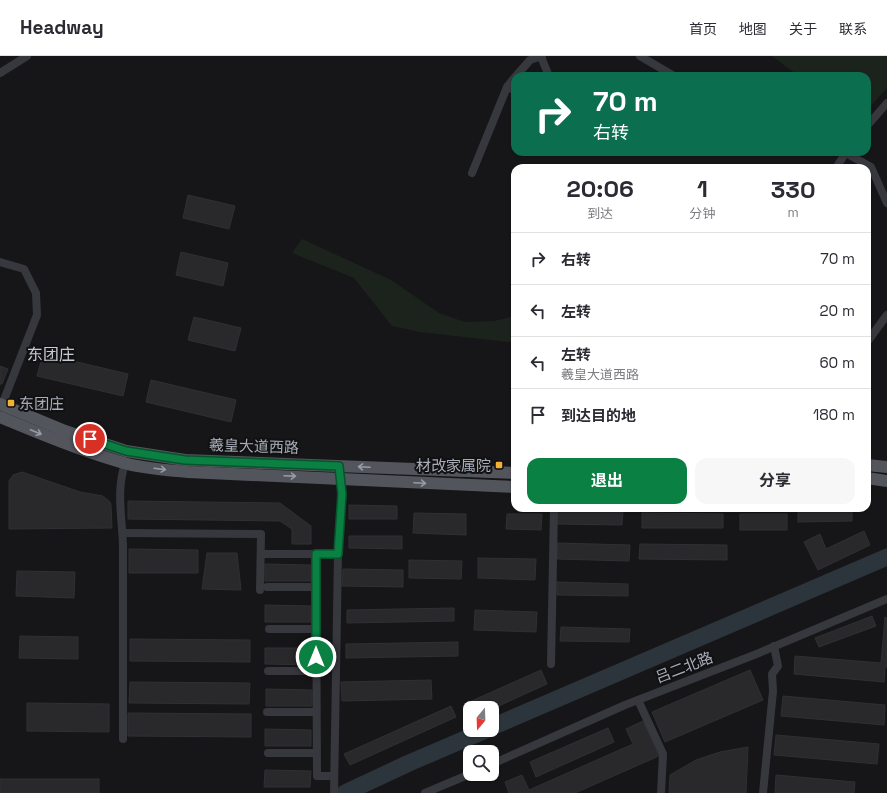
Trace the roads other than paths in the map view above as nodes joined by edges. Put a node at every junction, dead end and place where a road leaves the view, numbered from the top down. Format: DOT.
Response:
graph roads {
  1 [pos="27,56"];
  2 [pos="640,56"];
  3 [pos="542,57"];
  4 [pos="520,72"];
  5 [pos="548,72"];
  6 [pos="667,72"];
  7 [pos="0,73"];
  8 [pos="511,88"];
  9 [pos="887,103"];
  10 [pos="871,121"];
  11 [pos="852,156"];
  12 [pos="866,164"];
  13 [pos="871,167"];
  14 [pos="472,173"];
  15 [pos="887,203"];
  16 [pos="0,262"];
  17 [pos="887,315"];
  18 [pos="871,337"];
  19 [pos="1,409"];
  20 [pos="125,464"];
  21 [pos="871,465"];
  22 [pos="339,466"];
  23 [pos="887,467"];
  24 [pos="511,473"];
  25 [pos="340,478"];
  26 [pos="871,478"];
  27 [pos="887,480"];
  28 [pos="511,487"];
  29 [pos="554,512"];
  30 [pos="122,533"];
  31 [pos="260,554"];
  32 [pos="316,554"];
  33 [pos="338,554"];
  34 [pos="316,587"];
  35 [pos="887,599"];
  36 [pos="269,629"];
  37 [pos="316,629"];
  38 [pos="774,646"];
  39 [pos="551,664"];
  40 [pos="268,671"];
  41 [pos="316,671"];
  42 [pos="638,700"];
  43 [pos="267,712"];
  44 [pos="316,712"];
  45 [pos="123,739"];
  46 [pos="268,753"];
  47 [pos="316,753"];
  48 [pos="499,761"];
  49 [pos="334,776"];
  50 [pos="463,777"];
  51 [pos="334,790"];
  52 [pos="425,793"];
  53 [pos="661,793"];
  54 [pos="763,793"];
  1 -- 7 [label="street"];
  2 -- 6 [label="street"];
  3 -- 4 [label="street"];
  3 -- 5 [label="street"];
  8 -- 14 [label="street"];
  9 -- 10 [label="street"];
  11 -- 12 [label="street"];
  13 -- 15 [label="street"];
  16 -- 19 [label="street"];
  17 -- 18 [label="street"];
  19 -- 20 [label="main road, 羲皇大道西路, one-way"];
  19 -- 22 [label="main road, 羲皇大道西路"];
  20 -- 25 [label="main road, 羲皇大道西路, one-way"];
  20 -- 30 [label="street"];
  21 -- 23 [label="main road"];
  24 -- 22 [label="main road, 羲皇大道西路, one-way"];
  22 -- 25 [label="street"];
  25 -- 28 [label="main road, 羲皇大道西路, one-way"];
  25 -- 33 [label="street"];
  26 -- 27 [label="main road"];
  29 -- 39 [label="street"];
  30 -- 31 [label="street"];
  30 -- 45 [label="street"];
  31 -- 32 [label="street"];
  31 -- 34 [label="street"];
  32 -- 33 [label="street"];
  32 -- 34 [label="street"];
  33 -- 49 [label="street"];
  34 -- 37 [label="street"];
  35 -- 38 [label="street, 吕二北路"];
  36 -- 37 [label="street"];
  37 -- 41 [label="street"];
  38 -- 42 [label="street, 吕二北路"];
  38 -- 54 [label="street"];
  40 -- 41 [label="street"];
  41 -- 44 [label="street"];
  42 -- 48 [label="street, 吕二北路"];
  42 -- 53 [label="street"];
  43 -- 44 [label="street"];
  44 -- 47 [label="street"];
  46 -- 47 [label="street"];
  47 -- 49 [label="street"];
  49 -- 51 [label="street"];
  50 -- 52 [label="street"];
}
